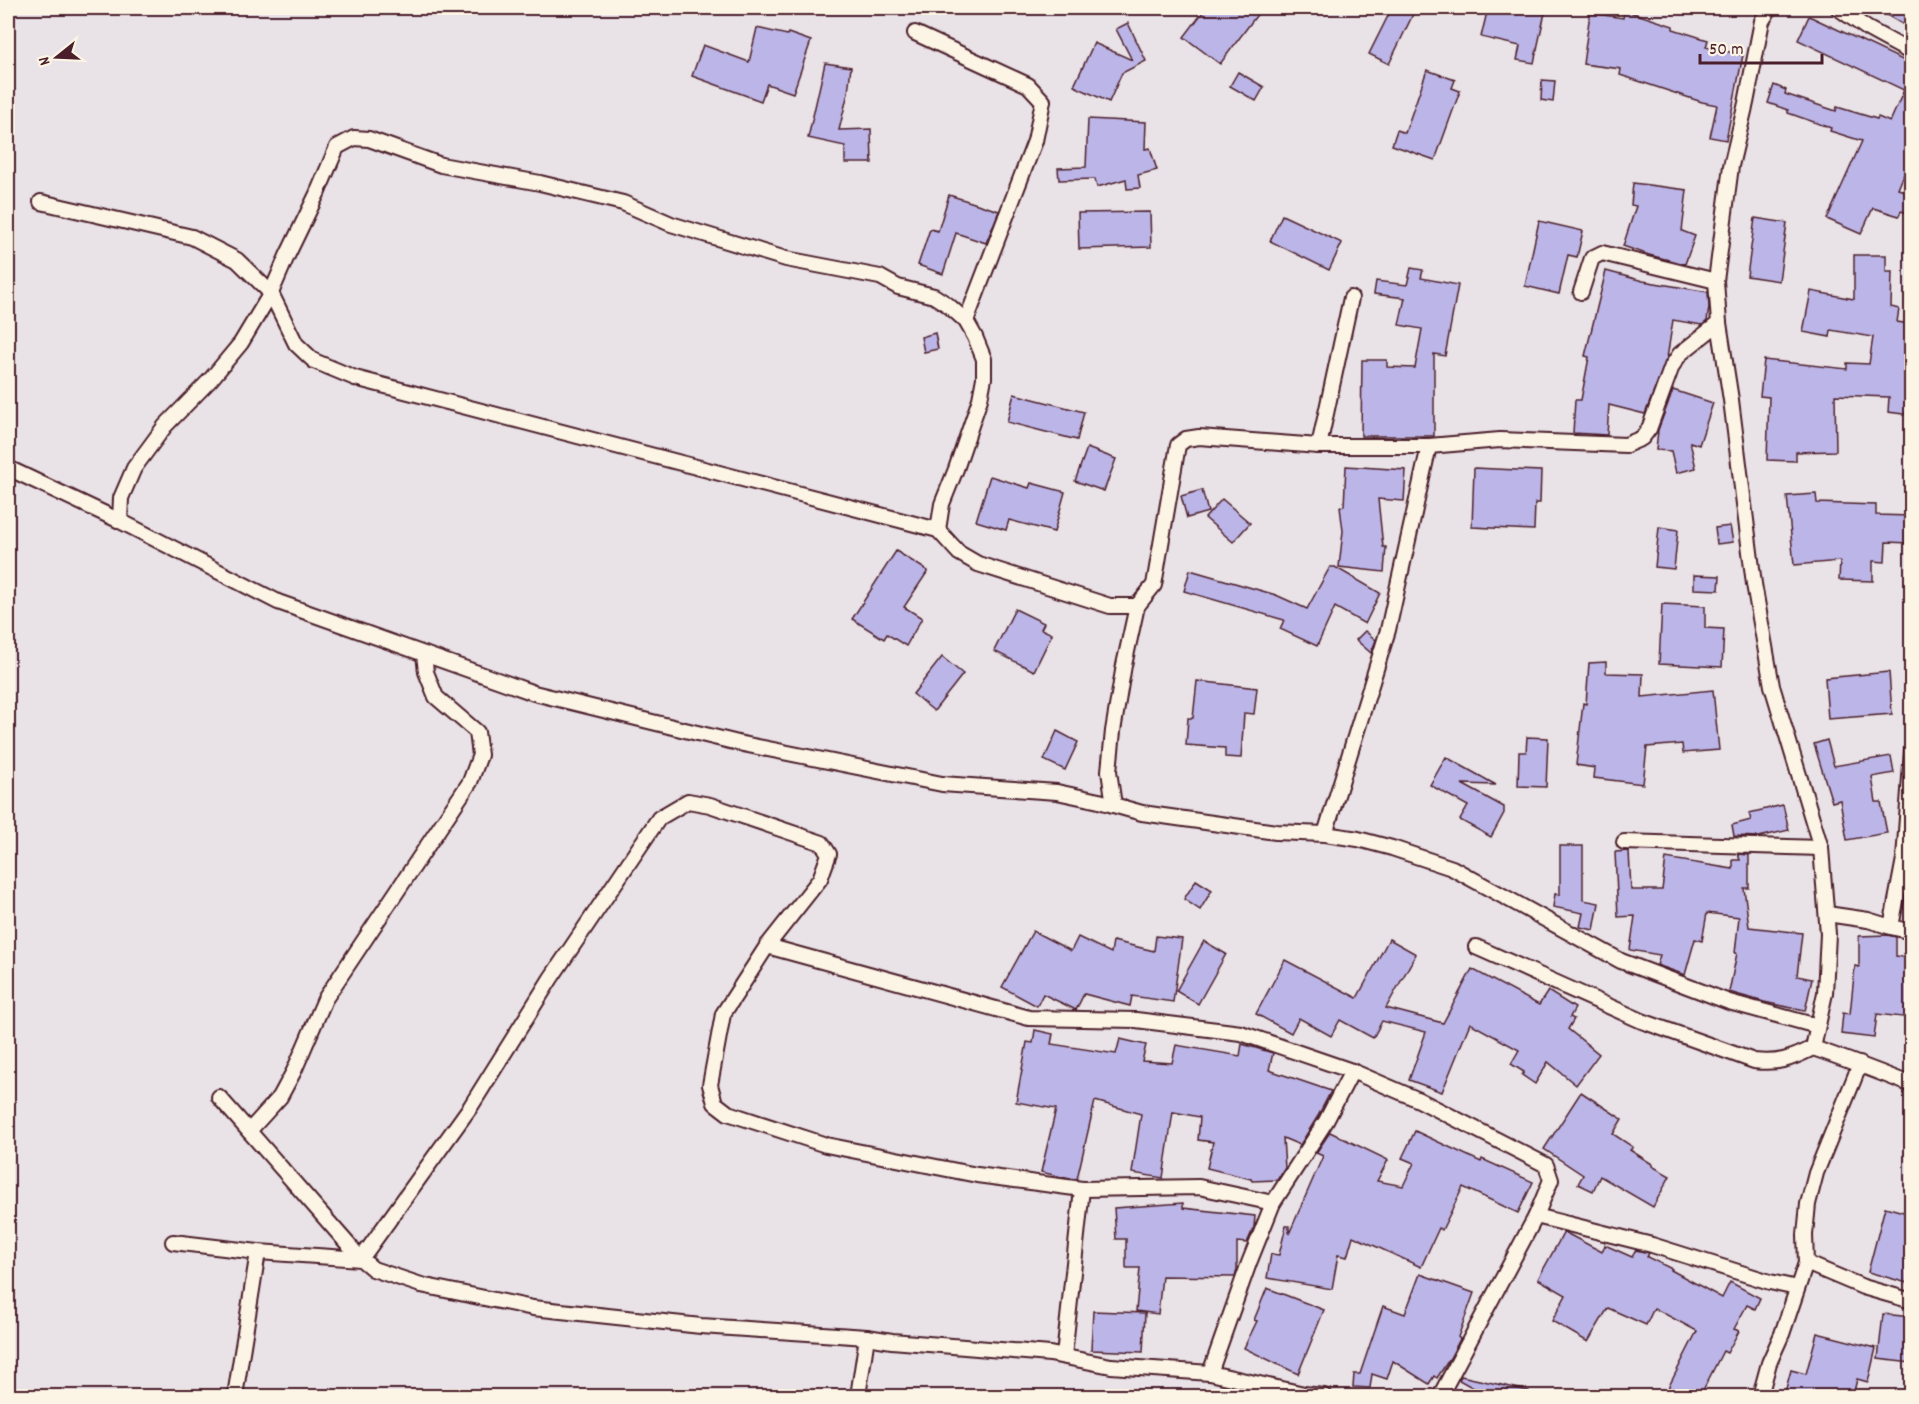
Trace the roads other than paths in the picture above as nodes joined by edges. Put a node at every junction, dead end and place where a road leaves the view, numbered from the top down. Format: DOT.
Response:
graph roads {
  1 [pos="1770,8"];
  2 [pos="1838,8"];
  3 [pos="915,33"];
  4 [pos="1911,53"];
  5 [pos="41,202"];
  6 [pos="1716,281"];
  7 [pos="1581,292"];
  8 [pos="271,293"];
  9 [pos="1351,298"];
  10 [pos="966,321"];
  11 [pos="1719,323"];
  12 [pos="1319,446"];
  13 [pos="1429,446"];
  14 [pos="8,468"];
  15 [pos="120,521"];
  16 [pos="938,530"];
  17 [pos="1137,606"];
  18 [pos="424,654"];
  19 [pos="1911,750"];
  20 [pos="1114,805"];
  21 [pos="1325,834"];
  22 [pos="1624,842"];
  23 [pos="1821,848"];
  24 [pos="1827,914"];
  25 [pos="1891,927"];
  26 [pos="1911,932"];
  27 [pos="767,946"];
  28 [pos="1476,947"];
  29 [pos="1817,1026"];
  30 [pos="1813,1048"];
  31 [pos="1860,1064"];
  32 [pos="1352,1071"];
  33 [pos="1911,1085"];
  34 [pos="219,1097"];
  35 [pos="249,1131"];
  36 [pos="1082,1189"];
  37 [pos="1273,1203"];
  38 [pos="1536,1216"];
  39 [pos="173,1242"];
  40 [pos="258,1252"];
  41 [pos="361,1259"];
  42 [pos="1806,1263"];
  43 [pos="1797,1288"];
  44 [pos="1911,1301"];
  45 [pos="867,1337"];
  46 [pos="1064,1356"];
  47 [pos="1210,1373"];
  48 [pos="1304,1395"];
  49 [pos="236,1396"];
  50 [pos="858,1396"];
  51 [pos="1324,1396"];
  52 [pos="1440,1396"];
  53 [pos="1760,1396"];
  1 -- 6 [label="street"];
  2 -- 4 [label="street"];
  3 -- 10 [label="street"];
  5 -- 8 [label="street"];
  6 -- 7 [label="street"];
  6 -- 11 [label="street"];
  8 -- 10 [label="street"];
  8 -- 15 [label="street"];
  8 -- 16 [label="street"];
  9 -- 12 [label="street"];
  10 -- 16 [label="street"];
  11 -- 13 [label="street"];
  11 -- 23 [label="street"];
  12 -- 13 [label="street"];
  12 -- 17 [label="street"];
  13 -- 21 [label="street"];
  14 -- 15 [label="street"];
  15 -- 18 [label="street"];
  16 -- 17 [label="street"];
  17 -- 20 [label="street"];
  18 -- 20 [label="street"];
  18 -- 35 [label="street"];
  19 -- 25 [label="street"];
  20 -- 21 [label="street"];
  21 -- 29 [label="street"];
  22 -- 23 [label="street"];
  23 -- 24 [label="street"];
  24 -- 25 [label="street"];
  24 -- 29 [label="street"];
  25 -- 26 [label="street"];
  27 -- 32 [label="street"];
  27 -- 36 [label="street"];
  27 -- 41 [label="street"];
  28 -- 30 [label="street"];
  29 -- 30 [label="street"];
  30 -- 31 [label="street"];
  31 -- 33 [label="street"];
  31 -- 42 [label="street"];
  32 -- 37 [label="street"];
  32 -- 38 [label="street"];
  34 -- 35 [label="street"];
  35 -- 41 [label="street"];
  36 -- 37 [label="street"];
  36 -- 46 [label="street"];
  37 -- 47 [label="street"];
  38 -- 43 [label="street"];
  38 -- 52 [label="street"];
  39 -- 40 [label="street"];
  40 -- 41 [label="street"];
  40 -- 49 [label="street"];
  41 -- 45 [label="street"];
  42 -- 43 [label="street"];
  42 -- 44 [label="street"];
  43 -- 53 [label="street"];
  45 -- 46 [label="street"];
  45 -- 50 [label="street"];
  46 -- 47 [label="street"];
  47 -- 48 [label="street"];
  48 -- 51 [label="street"];
}
